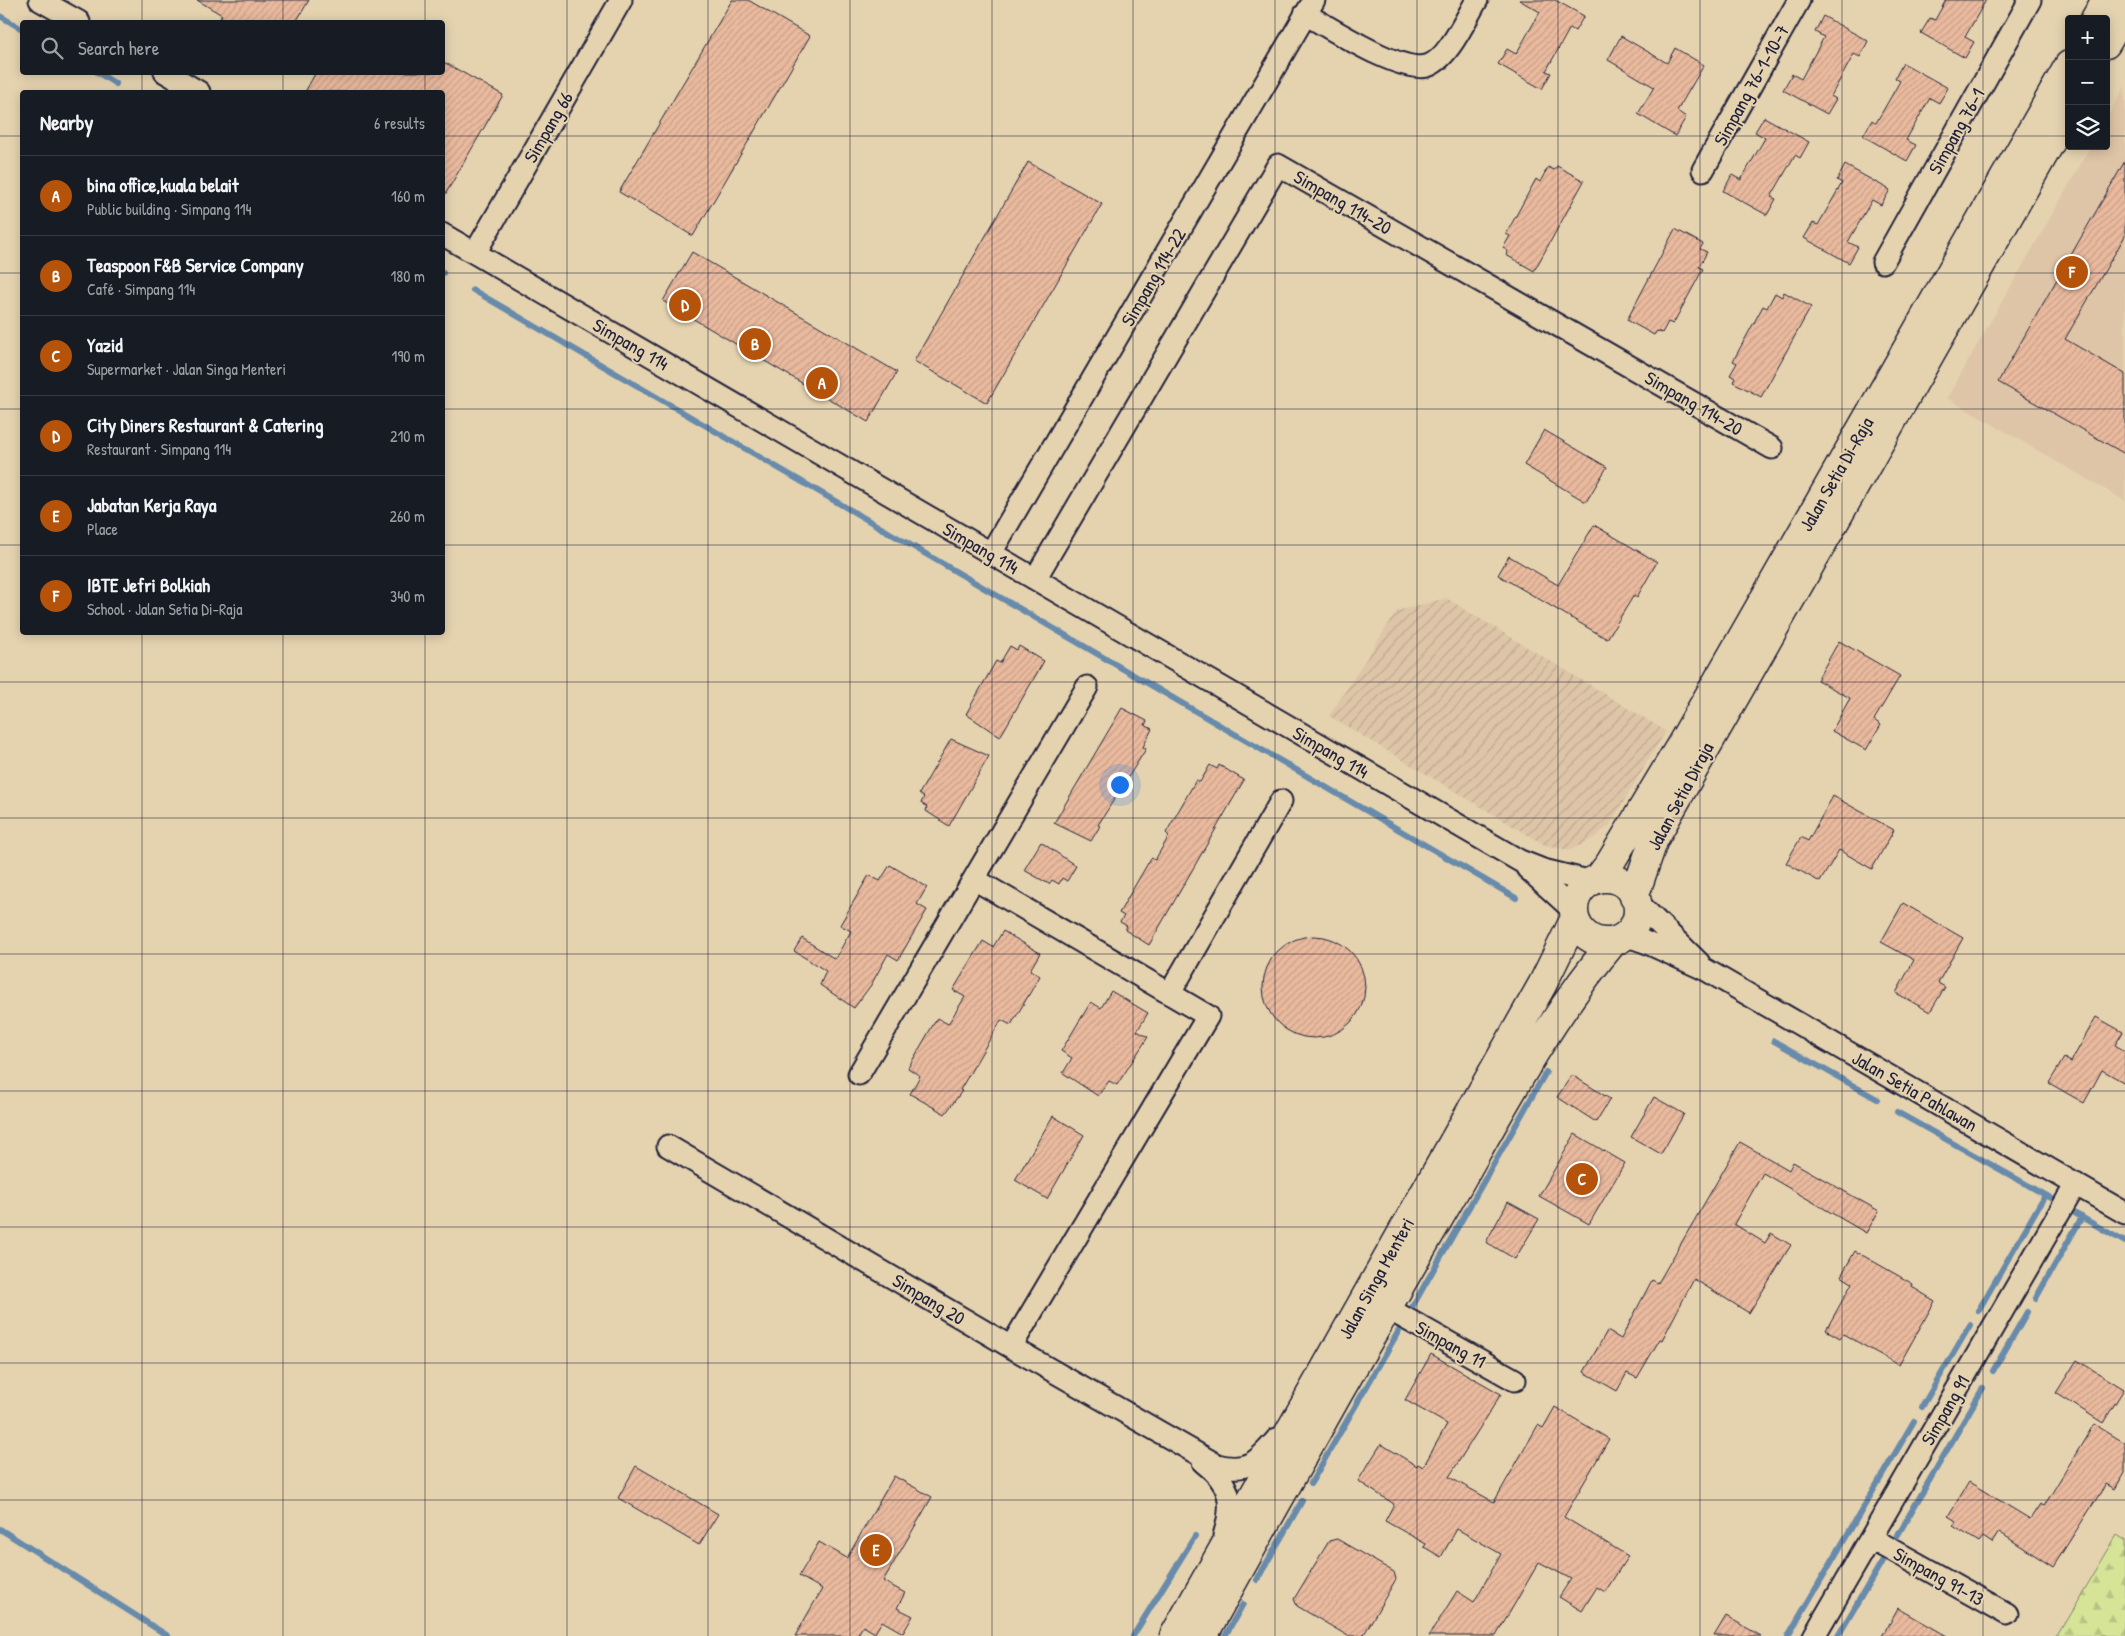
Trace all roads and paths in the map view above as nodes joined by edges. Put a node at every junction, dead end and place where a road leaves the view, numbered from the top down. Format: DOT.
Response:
graph roads {
  1 [pos="40,0"];
  2 [pos="621,0"];
  3 [pos="1477,0"];
  4 [pos="1799,0"];
  5 [pos="2030,0"];
  6 [pos="2106,0"];
  7 [pos="1310,7"];
  8 [pos="2125,11"];
  9 [pos="2097,15"];
  10 [pos="75,20"];
  11 [pos="2110,37"];
  12 [pos="2065,72"];
  13 [pos="170,75"];
  14 [pos="196,90"];
  15 [pos="2065,117"];
  16 [pos="1703,170"];
  17 [pos="445,236"];
  18 [pos="475,253"];
  19 [pos="1883,262"];
  20 [pos="1772,448"];
  21 [pos="991,553"];
  22 [pos="1035,580"];
  23 [pos="1087,687"];
  24 [pos="1719,724"];
  25 [pos="1281,801"];
  26 [pos="1520,861"];
  27 [pos="974,879"];
  28 [pos="1595,881"];
  29 [pos="1636,899"];
  30 [pos="1575,915"];
  31 [pos="1620,938"];
  32 [pos="1706,970"];
  33 [pos="1170,993"];
  34 [pos="859,1074"];
  35 [pos="668,1146"];
  36 [pos="2076,1184"];
  37 [pos="2125,1213"];
  38 [pos="1387,1308"];
  39 [pos="1011,1347"];
  40 [pos="1515,1380"];
  41 [pos="1306,1403"];
  42 [pos="1192,1452"];
  43 [pos="1871,1538"];
  44 [pos="1218,1559"];
  45 [pos="2007,1614"];
  46 [pos="1174,1636"];
  47 [pos="1203,1636"];
  48 [pos="1814,1636"];
  1 -- 10 [label="street"];
  2 -- 18 [label="street, Simpang 66"];
  3 -- 7 [label="street"];
  4 -- 16 [label="street, Simpang 76-1-10-7"];
  5 -- 19 [label="street, Simpang 76-1"];
  6 -- 9 [label="main road"];
  7 -- 21 [label="street, Simpang 114-22"];
  8 -- 11 [label="main road"];
  12 -- 28 [label="main road, Jalan Setia Di-Raja"];
  13 -- 14 [label="street"];
  15 -- 24 [label="main road, Jalan Setia Di-Raja"];
  17 -- 18 [label="street, Simpang 114"];
  18 -- 21 [label="street, Simpang 114"];
  20 -- 22 [label="street, Simpang 114-20"];
  21 -- 22 [label="street, Simpang 114"];
  22 -- 26 [label="street, Simpang 114"];
  23 -- 27 [label="street"];
  24 -- 29 [label="main road, Jalan Setia Diraja"];
  25 -- 33 [label="street"];
  26 -- 28 [label="street, Simpang 114"];
  26 -- 30 [label="street, Simpang 114"];
  27 -- 33 [label="street"];
  27 -- 34 [label="street"];
  28 -- 29 [label="main road"];
  28 -- 30 [label="main road"];
  29 -- 31 [label="main road"];
  29 -- 32 [label="street, Jalan Setia Pahlawan"];
  30 -- 31 [label="main road"];
  30 -- 41 [label="main road, Jalan Singa Menteri"];
  31 -- 32 [label="street, Jalan Setia Pahlawan"];
  31 -- 38 [label="main road, Jalan Singa Menteri"];
  32 -- 36 [label="street, Jalan Setia Pahlawan"];
  33 -- 39 [label="street"];
  35 -- 39 [label="street, Simpang 20"];
  36 -- 37 [label="street, Jalan Setia Pahlawan"];
  36 -- 43 [label="street, Simpang 91"];
  38 -- 40 [label="street, Simpang 11"];
  38 -- 47 [label="main road, Jalan Singa Menteri"];
  39 -- 42 [label="street, Simpang 20"];
  41 -- 42 [label="street"];
  41 -- 44 [label="main road, Jalan Singa Menteri"];
  42 -- 44 [label="street"];
  43 -- 45 [label="street, Simpang 91-13"];
  43 -- 48 [label="street, Simpang 91"];
  44 -- 46 [label="main road, Jalan Singa Menteri"];
}
